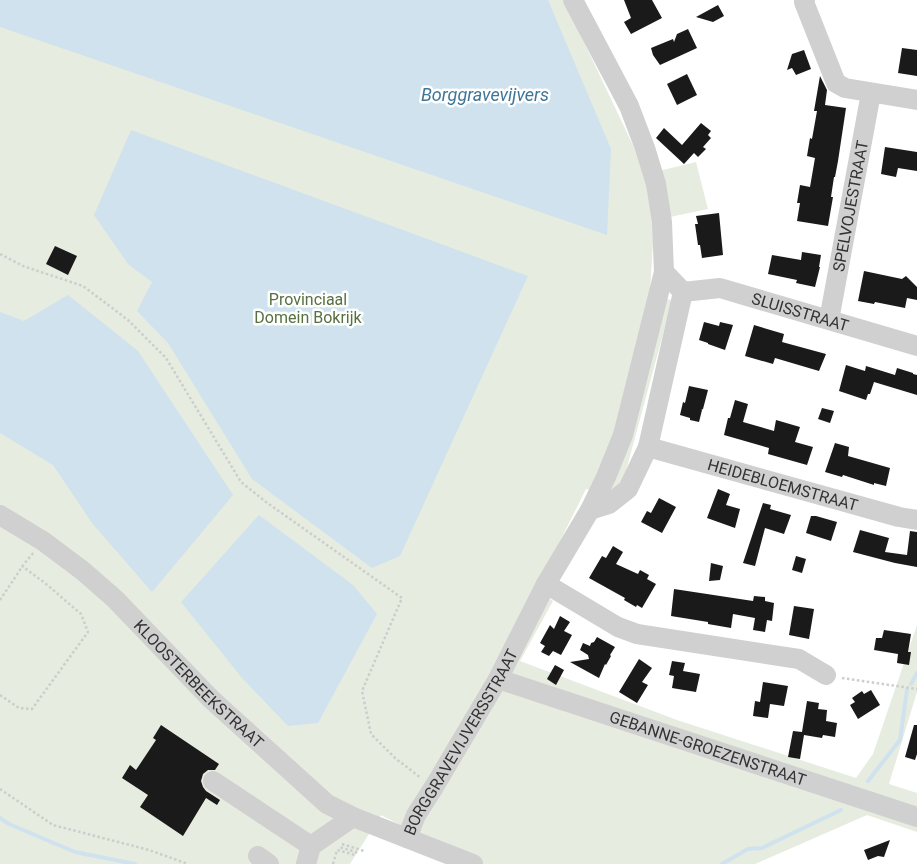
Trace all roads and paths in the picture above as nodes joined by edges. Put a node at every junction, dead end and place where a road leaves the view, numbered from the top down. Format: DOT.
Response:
graph roads {
  1 [pos="573,0"];
  2 [pos="805,0"];
  3 [pos="871,92"];
  4 [pos="917,100"];
  5 [pos="0,254"];
  6 [pos="664,272"];
  7 [pos="682,292"];
  8 [pos="829,320"];
  9 [pos="917,346"];
  10 [pos="648,447"];
  11 [pos="590,510"];
  12 [pos="0,514"];
  13 [pos="917,520"];
  14 [pos="44,541"];
  15 [pos="22,566"];
  16 [pos="546,584"];
  17 [pos="0,600"];
  18 [pos="826,675"];
  19 [pos="498,679"];
  20 [pos="917,689"];
  21 [pos="0,695"];
  22 [pos="213,781"];
  23 [pos="434,787"];
  24 [pos="0,789"];
  25 [pos="917,817"];
  26 [pos="353,818"];
  27 [pos="407,838"];
  28 [pos="364,851"];
  29 [pos="308,855"];
  30 [pos="188,864"];
  31 [pos="333,864"];
  32 [pos="473,864"];
  1 -- 6 [label="street, BORGGRAVEVIJVERSSTRAAT"];
  2 -- 3 [label="street"];
  3 -- 4 [label="street"];
  3 -- 8 [label="street, SPELVOJESTRAAT"];
  5 -- 23 [label="path"];
  6 -- 7 [label="street"];
  6 -- 11 [label="street, BORGGRAVEVIJVERSSTRAAT"];
  7 -- 8 [label="street, SLUISSTRAAT"];
  7 -- 10 [label="street"];
  8 -- 9 [label="street, SLUISSTRAAT"];
  10 -- 11 [label="street"];
  10 -- 13 [label="street, HEIDEBLOEMSTRAAT"];
  11 -- 16 [label="street, BORGGRAVEVIJVERSSTRAAT"];
  12 -- 14 [label="street, KLOOSTERBEEKSTRAAT"];
  14 -- 15 [label="path"];
  14 -- 26 [label="street, KLOOSTERBEEKSTRAAT"];
  15 -- 17 [label="path"];
  15 -- 21 [label="path"];
  16 -- 18 [label="street"];
  16 -- 19 [label="street, BORGGRAVEVIJVERSSTRAAT"];
  18 -- 20 [label="path"];
  19 -- 23 [label="street, BORGGRAVEVIJVERSSTRAAT"];
  19 -- 25 [label="street, GEBANNE-GROEZENSTRAAT"];
  22 -- 29 [label="street"];
  23 -- 27 [label="street, BORGGRAVEVIJVERSSTRAAT"];
  24 -- 30 [label="path"];
  26 -- 27 [label="street, KLOOSTERBEEKSTRAAT"];
  26 -- 29 [label="street"];
  27 -- 32 [label="street, BORGGRAVEVIJVERSSTRAAT"];
  28 -- 31 [label="path"];
}
